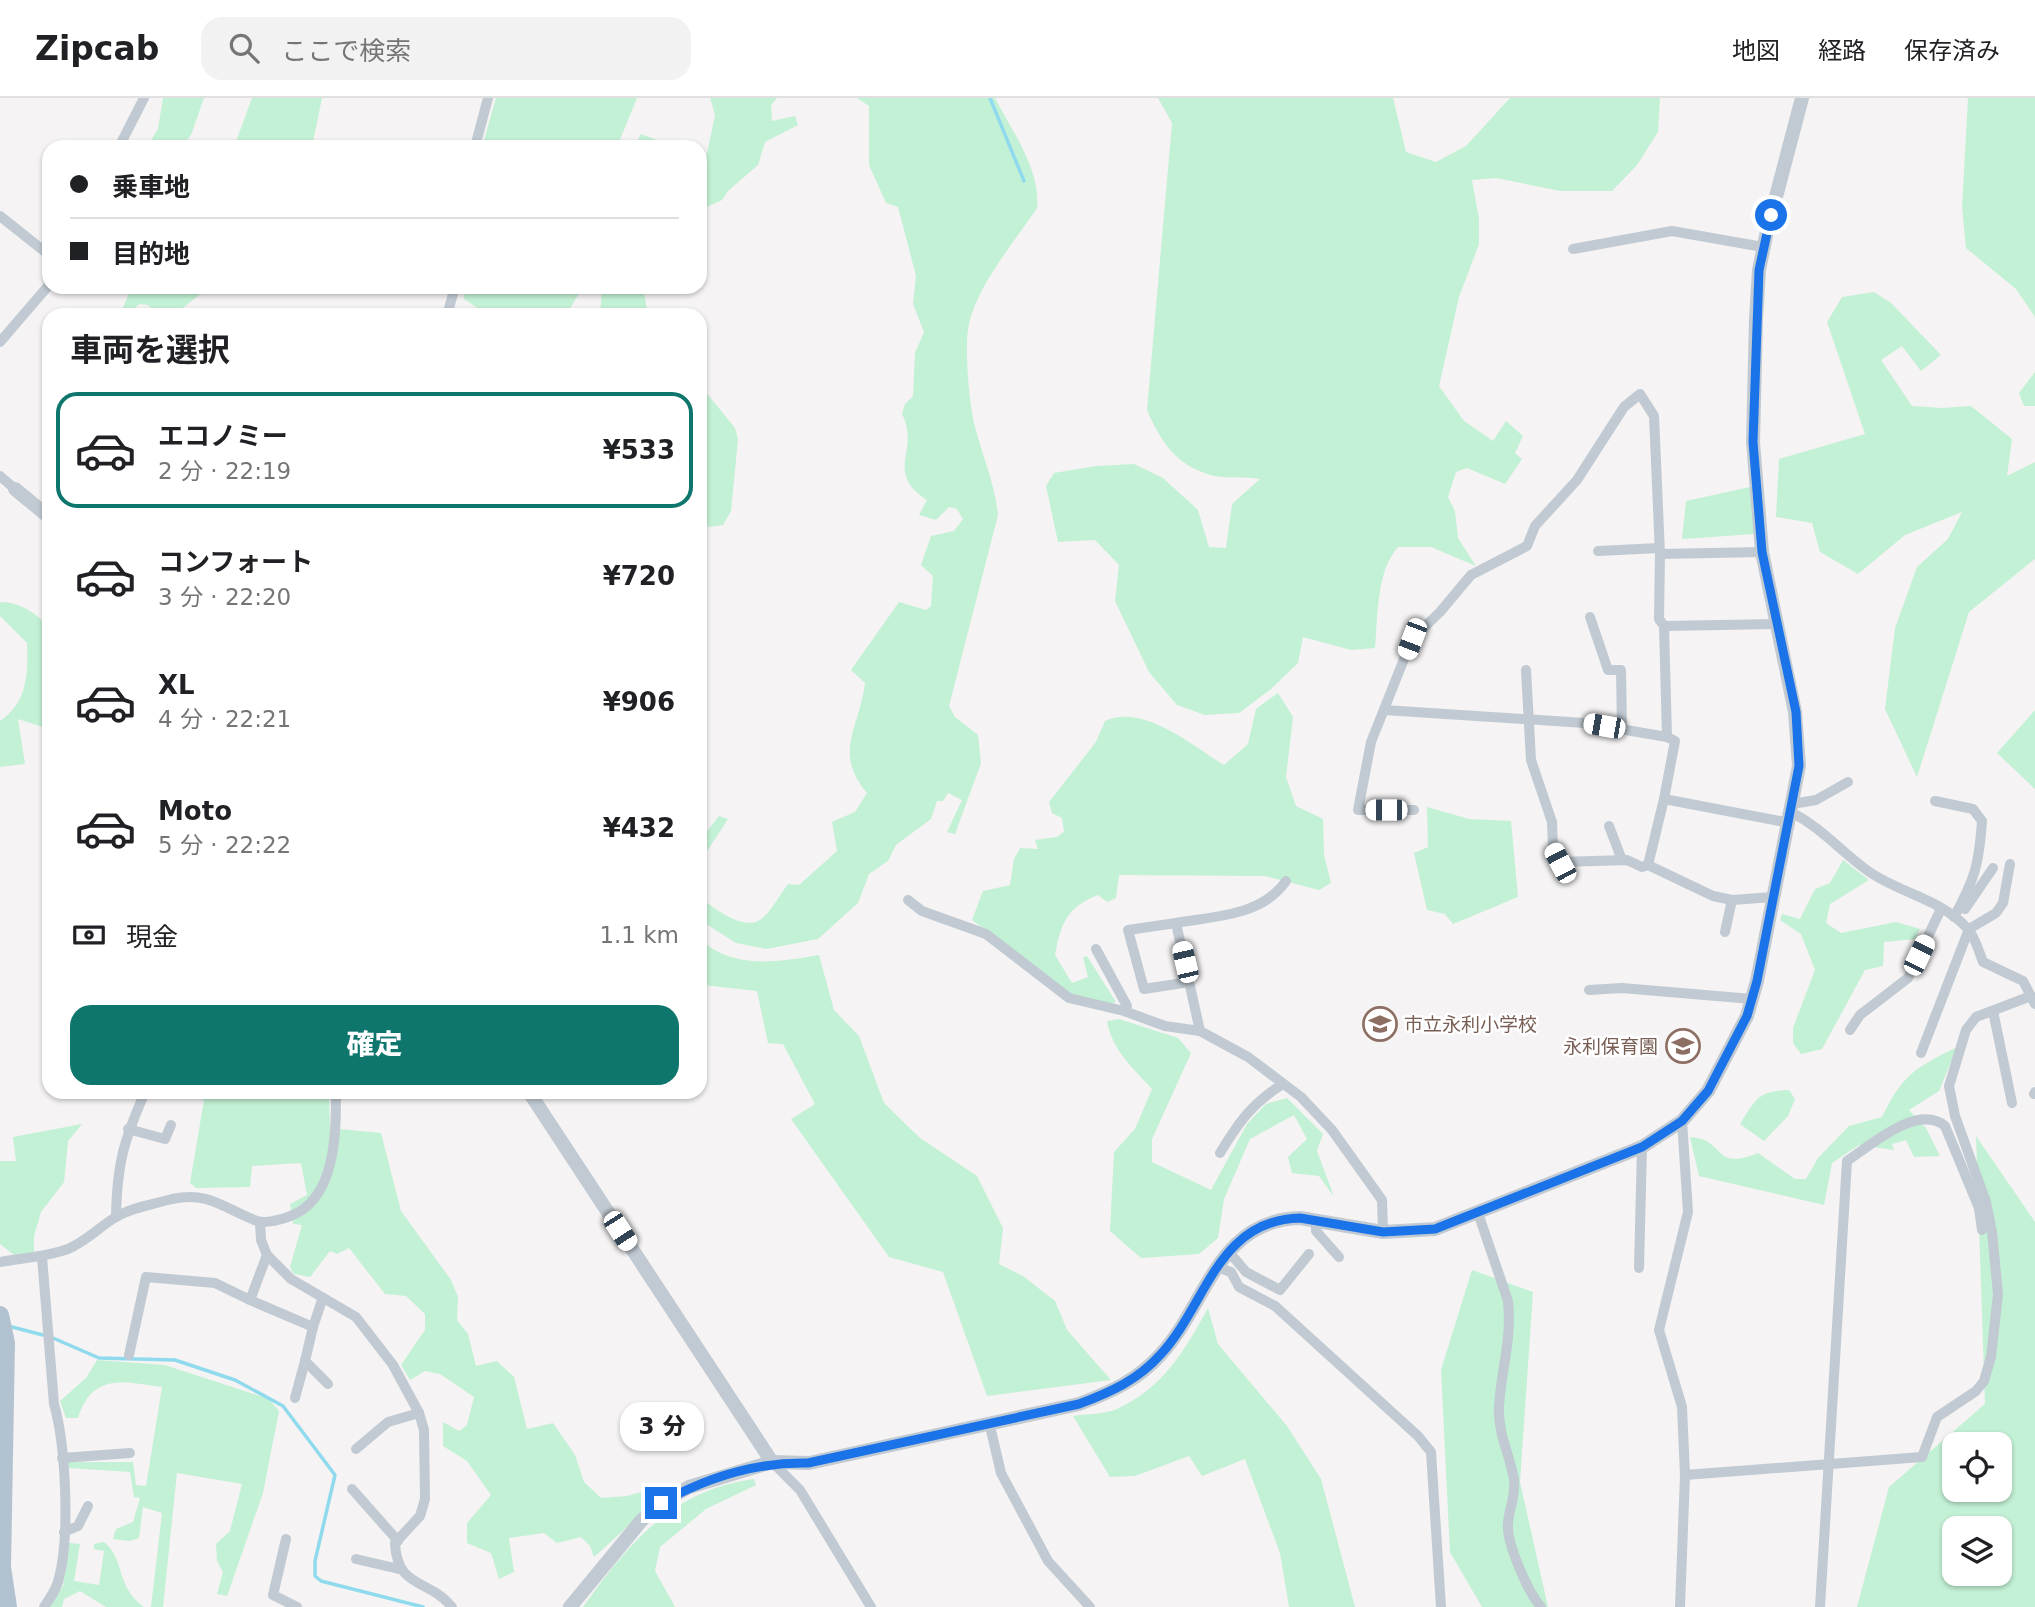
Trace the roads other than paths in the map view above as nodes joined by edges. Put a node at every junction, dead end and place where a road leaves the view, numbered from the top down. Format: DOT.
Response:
graph roads {
  1 [pos="144,98"];
  2 [pos="488,98"];
  3 [pos="1802,98"];
  4 [pos="123,140"];
  5 [pos="477,140"];
  6 [pos="0,216"];
  7 [pos="1763,247"];
  8 [pos="42,249"];
  9 [pos="1573,249"];
  10 [pos="42,293"];
  11 [pos="0,342"];
  12 [pos="0,476"];
  13 [pos="15,489"];
  14 [pos="42,511"];
  15 [pos="1598,551"];
  16 [pos="1660,551"];
  17 [pos="1762,552"];
  18 [pos="1590,617"];
  19 [pos="1776,624"];
  20 [pos="1664,626"];
  21 [pos="1526,670"];
  22 [pos="1384,710"];
  23 [pos="1526,717"];
  24 [pos="1622,729"];
  25 [pos="1667,737"];
  26 [pos="1847,782"];
  27 [pos="1664,799"];
  28 [pos="1935,801"];
  29 [pos="1414,810"];
  30 [pos="1791,813"];
  31 [pos="1609,826"];
  32 [pos="1622,860"];
  33 [pos="2010,864"];
  34 [pos="1648,865"];
  35 [pos="1993,868"];
  36 [pos="1286,881"];
  37 [pos="1773,897"];
  38 [pos="908,900"];
  39 [pos="1732,900"];
  40 [pos="1941,909"];
  41 [pos="1956,918"];
  42 [pos="1176,923"];
  43 [pos="1969,929"];
  44 [pos="1725,932"];
  45 [pos="1096,949"];
  46 [pos="1189,982"];
  47 [pos="1144,989"];
  48 [pos="1589,990"];
  49 [pos="1752,999"];
  50 [pos="2033,1000"];
  51 [pos="1125,1008"];
  52 [pos="1993,1011"];
  53 [pos="1850,1030"];
  54 [pos="1200,1031"];
  55 [pos="1921,1053"];
  56 [pos="1283,1084"];
  57 [pos="142,1099"];
  58 [pos="335,1099"];
  59 [pos="534,1099"];
  60 [pos="2012,1103"];
  61 [pos="1682,1121"];
  62 [pos="171,1125"];
  63 [pos="128,1129"];
  64 [pos="1642,1147"];
  65 [pos="1220,1153"];
  66 [pos="1478,1213"];
  67 [pos="116,1217"];
  68 [pos="1316,1220"];
  69 [pos="260,1222"];
  70 [pos="1982,1230"];
  71 [pos="1383,1232"];
  72 [pos="1229,1252"];
  73 [pos="1308,1254"];
  74 [pos="267,1255"];
  75 [pos="42,1257"];
  76 [pos="1339,1257"];
  77 [pos="0,1262"];
  78 [pos="1217,1267"];
  79 [pos="1639,1268"];
  80 [pos="250,1300"];
  81 [pos="322,1300"];
  82 [pos="0,1315"];
  83 [pos="313,1327"];
  84 [pos="129,1355"];
  85 [pos="305,1362"];
  86 [pos="328,1384"];
  87 [pos="295,1398"];
  88 [pos="419,1413"];
  89 [pos="989,1422"];
  90 [pos="356,1448"];
  91 [pos="130,1454"];
  92 [pos="62,1458"];
  93 [pos="772,1462"];
  94 [pos="1827,1463"];
  95 [pos="1685,1475"];
  96 [pos="352,1489"];
  97 [pos="88,1506"];
  98 [pos="64,1532"];
  99 [pos="286,1539"];
  100 [pos="398,1541"];
  101 [pos="356,1559"];
  102 [pos="399,1569"];
  103 [pos="8,1607"];
  104 [pos="44,1607"];
  105 [pos="298,1607"];
  106 [pos="452,1607"];
  107 [pos="570,1607"];
  108 [pos="872,1607"];
  109 [pos="1090,1607"];
  110 [pos="1441,1607"];
  111 [pos="1541,1607"];
  112 [pos="1680,1607"];
  113 [pos="1820,1607"];
  1 -- 4 [label="street"];
  2 -- 5 [label="street"];
  3 -- 7 [label="street"];
  6 -- 8 [label="street"];
  7 -- 9 [label="street"];
  7 -- 17 [label="street"];
  10 -- 11 [label="street"];
  12 -- 13 [label="street"];
  13 -- 14 [label="street"];
  15 -- 16 [label="street"];
  16 -- 17 [label="street"];
  16 -- 20 [label="street"];
  16 -- 22 [label="street"];
  17 -- 19 [label="street"];
  18 -- 24 [label="street"];
  19 -- 20 [label="street"];
  19 -- 30 [label="street"];
  20 -- 25 [label="street"];
  21 -- 23 [label="street"];
  22 -- 23 [label="street"];
  22 -- 29 [label="street"];
  23 -- 24 [label="street"];
  23 -- 32 [label="street"];
  24 -- 25 [label="street"];
  25 -- 27 [label="street"];
  26 -- 30 [label="street"];
  27 -- 30 [label="street"];
  27 -- 34 [label="street"];
  28 -- 41 [label="street"];
  30 -- 37 [label="street"];
  30 -- 40 [label="street"];
  31 -- 32 [label="street"];
  32 -- 34 [label="street"];
  33 -- 43 [label="street"];
  34 -- 39 [label="street"];
  35 -- 41 [label="street"];
  36 -- 42 [label="street"];
  37 -- 39 [label="street"];
  37 -- 49 [label="street"];
  38 -- 51 [label="street"];
  39 -- 44 [label="street"];
  40 -- 41 [label="street"];
  40 -- 53 [label="street"];
  41 -- 43 [label="street"];
  42 -- 46 [label="street"];
  42 -- 47 [label="street"];
  43 -- 50 [label="street"];
  43 -- 55 [label="street"];
  45 -- 51 [label="street"];
  46 -- 47 [label="street"];
  46 -- 54 [label="street"];
  47 -- 51 [label="street"];
  48 -- 49 [label="street"];
  49 -- 61 [label="street"];
  50 -- 52 [label="street"];
  51 -- 54 [label="street"];
  52 -- 60 [label="street"];
  52 -- 94 [label="street"];
  54 -- 56 [label="street"];
  56 -- 65 [label="street"];
  56 -- 71 [label="street"];
  57 -- 63 [label="street"];
  58 -- 69 [label="street"];
  59 -- 93 [label="street"];
  61 -- 64 [label="street"];
  61 -- 95 [label="street"];
  62 -- 63 [label="street"];
  63 -- 67 [label="street"];
  64 -- 66 [label="street"];
  64 -- 79 [label="street"];
  66 -- 71 [label="street"];
  66 -- 111 [label="street"];
  67 -- 69 [label="street"];
  67 -- 75 [label="street"];
  68 -- 71 [label="street"];
  68 -- 72 [label="street"];
  68 -- 76 [label="street"];
  69 -- 74 [label="street"];
  70 -- 94 [label="street"];
  72 -- 73 [label="street"];
  72 -- 78 [label="street"];
  74 -- 80 [label="street"];
  74 -- 81 [label="street"];
  75 -- 77 [label="street"];
  75 -- 92 [label="street"];
  78 -- 89 [label="street"];
  78 -- 110 [label="street"];
  80 -- 83 [label="street"];
  80 -- 84 [label="street"];
  81 -- 83 [label="street"];
  81 -- 88 [label="street"];
  82 -- 103 [label="main road"];
  83 -- 85 [label="street"];
  85 -- 86 [label="street"];
  85 -- 87 [label="street"];
  88 -- 90 [label="street"];
  88 -- 100 [label="street"];
  89 -- 93 [label="street"];
  89 -- 109 [label="street"];
  91 -- 92 [label="street"];
  92 -- 98 [label="street"];
  93 -- 107 [label="street"];
  93 -- 108 [label="street"];
  94 -- 95 [label="street"];
  94 -- 113 [label="street"];
  95 -- 112 [label="street"];
  96 -- 100 [label="street"];
  97 -- 98 [label="street"];
  98 -- 104 [label="street"];
  99 -- 105 [label="street"];
  100 -- 102 [label="street"];
  101 -- 102 [label="street"];
  102 -- 106 [label="street"];
}
